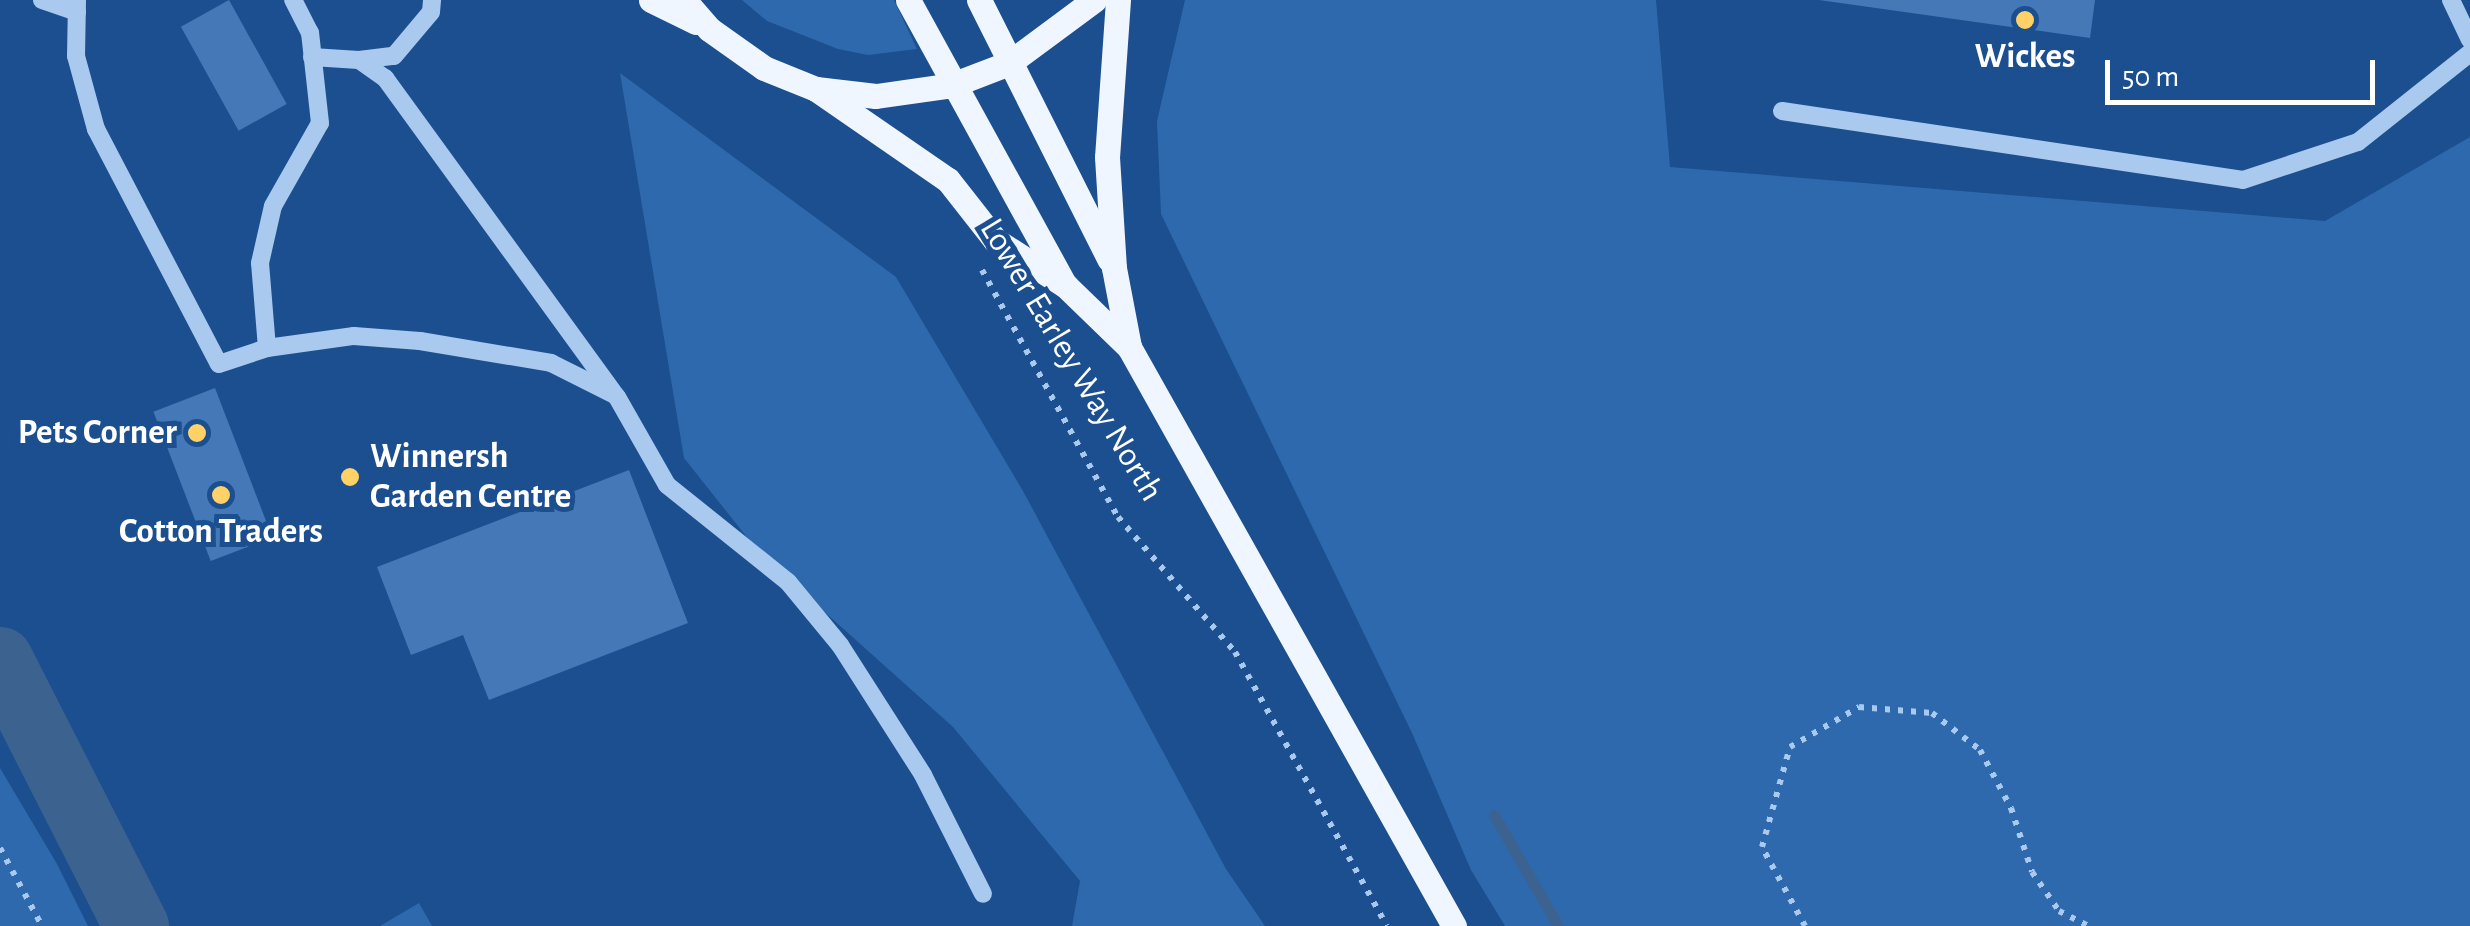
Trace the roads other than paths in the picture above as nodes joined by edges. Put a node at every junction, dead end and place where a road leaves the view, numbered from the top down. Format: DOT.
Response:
graph roads {
  1 [pos="42,0"];
  2 [pos="293,0"];
  3 [pos="432,0"];
  4 [pos="652,0"];
  5 [pos="684,0"];
  6 [pos="908,0"];
  7 [pos="979,0"];
  8 [pos="1094,0"];
  9 [pos="1118,0"];
  10 [pos="2451,0"];
  11 [pos="77,6"];
  12 [pos="709,29"];
  13 [pos="2470,40"];
  14 [pos="2470,53"];
  15 [pos="312,57"];
  16 [pos="360,60"];
  17 [pos="1008,64"];
  18 [pos="952,85"];
  19 [pos="816,89"];
  20 [pos="1782,111"];
  21 [pos="1114,268"];
  22 [pos="1066,286"];
  23 [pos="1129,347"];
  24 [pos="268,348"];
  25 [pos="618,397"];
  26 [pos="983,894"];
  27 [pos="1454,926"];
  1 -- 11 [label="lane"];
  2 -- 15 [label="lane"];
  3 -- 16 [label="lane"];
  4 -- 12 [label="main road"];
  5 -- 12 [label="main road"];
  6 -- 18 [label="main road, Lower Earley Way North"];
  7 -- 17 [label="main road, Lower Earley Way North"];
  8 -- 17 [label="main road"];
  9 -- 21 [label="main road, Lower Earley Way North"];
  10 -- 13 [label="lane"];
  11 -- 24 [label="lane"];
  12 -- 19 [label="main road"];
  14 -- 20 [label="lane"];
  15 -- 16 [label="lane"];
  15 -- 24 [label="lane"];
  16 -- 25 [label="lane"];
  17 -- 18 [label="main road"];
  17 -- 21 [label="main road, Lower Earley Way North"];
  18 -- 19 [label="main road"];
  18 -- 22 [label="main road, Lower Earley Way North"];
  19 -- 22 [label="main road, Lower Earley Way North"];
  21 -- 23 [label="main road, Lower Earley Way North"];
  22 -- 23 [label="main road, Lower Earley Way North"];
  23 -- 27 [label="main road, Lower Earley Way North"];
  24 -- 25 [label="lane"];
  25 -- 26 [label="lane"];
}
